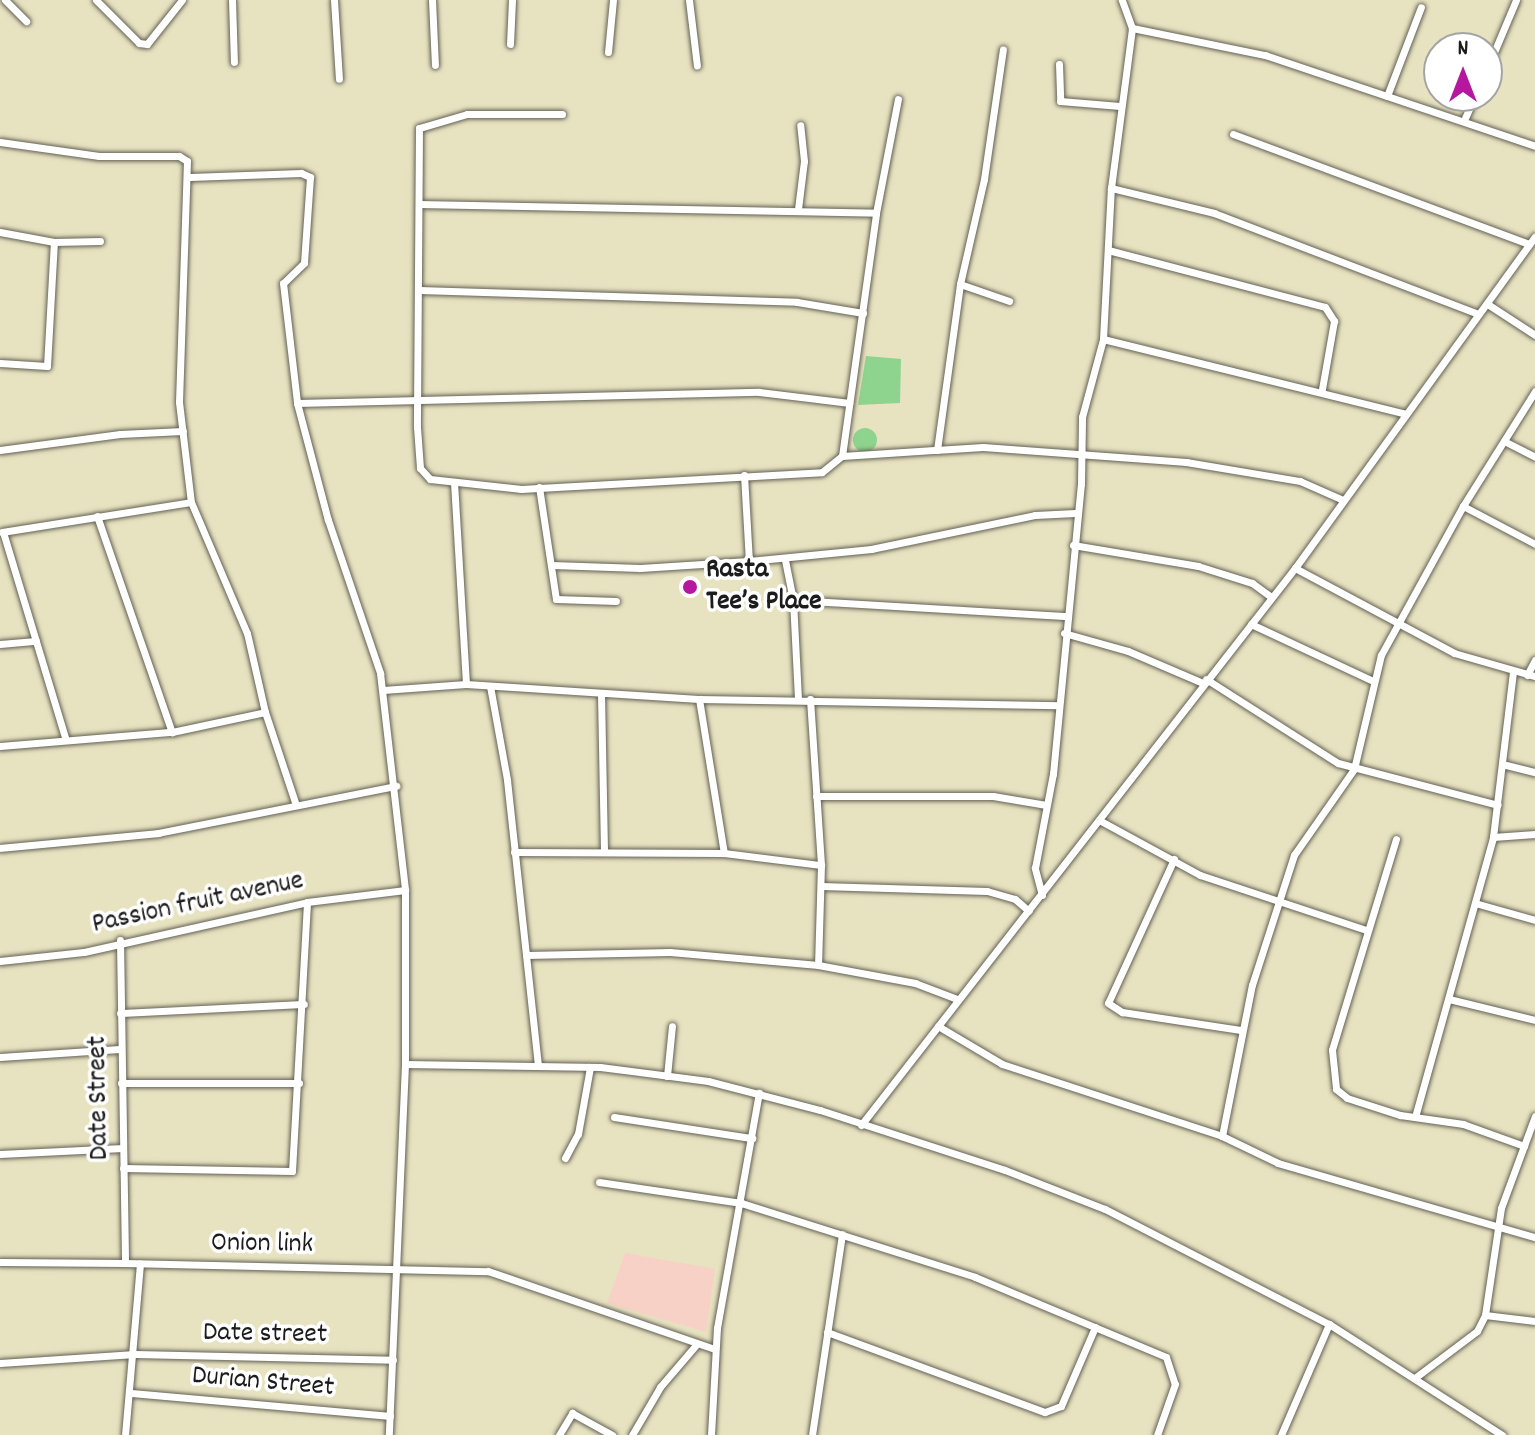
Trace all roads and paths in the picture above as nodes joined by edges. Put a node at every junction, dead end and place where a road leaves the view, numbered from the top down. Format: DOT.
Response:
graph roads {
  1 [pos="5,0"];
  2 [pos="96,0"];
  3 [pos="182,0"];
  4 [pos="232,0"];
  5 [pos="334,0"];
  6 [pos="432,0"];
  7 [pos="512,0"];
  8 [pos="613,0"];
  9 [pos="689,0"];
  10 [pos="1122,0"];
  11 [pos="1516,0"];
  12 [pos="1421,7"];
  13 [pos="26,21"];
  14 [pos="1132,28"];
  15 [pos="1503,32"];
  16 [pos="510,44"];
  17 [pos="1003,49"];
  18 [pos="608,52"];
  19 [pos="234,62"];
  20 [pos="1059,64"];
  21 [pos="435,65"];
  22 [pos="697,66"];
  23 [pos="339,79"];
  24 [pos="1387,96"];
  25 [pos="898,99"];
  26 [pos="1120,106"];
  27 [pos="1468,112"];
  28 [pos="562,114"];
  29 [pos="1465,118"];
  30 [pos="800,125"];
  31 [pos="1233,134"];
  32 [pos="0,142"];
  33 [pos="1535,146"];
  34 [pos="190,177"];
  35 [pos="1111,188"];
  36 [pos="422,204"];
  37 [pos="798,209"];
  38 [pos="876,213"];
  39 [pos="0,232"];
  40 [pos="100,241"];
  41 [pos="1532,241"];
  42 [pos="54,242"];
  43 [pos="1108,250"];
  44 [pos="960,284"];
  45 [pos="419,290"];
  46 [pos="1009,301"];
  47 [pos="1489,305"];
  48 [pos="863,313"];
  49 [pos="1478,314"];
  50 [pos="1535,335"];
  51 [pos="1103,339"];
  52 [pos="0,363"];
  53 [pos="1322,389"];
  54 [pos="1535,391"];
  55 [pos="418,398"];
  56 [pos="297,403"];
  57 [pos="849,403"];
  58 [pos="1406,414"];
  59 [pos="183,431"];
  60 [pos="1504,441"];
  61 [pos="0,450"];
  62 [pos="937,450"];
  63 [pos="1080,454"];
  64 [pos="842,456"];
  65 [pos="1535,457"];
  66 [pos="744,475"];
  67 [pos="454,482"];
  68 [pos="539,487"];
  69 [pos="1343,500"];
  70 [pos="191,502"];
  71 [pos="1463,506"];
  72 [pos="1075,513"];
  73 [pos="97,516"];
  74 [pos="2,532"];
  75 [pos="1535,544"];
  76 [pos="1073,545"];
  77 [pos="785,560"];
  78 [pos="749,561"];
  79 [pos="552,565"];
  80 [pos="1295,568"];
  81 [pos="1271,597"];
  82 [pos="793,600"];
  83 [pos="616,601"];
  84 [pos="1065,616"];
  85 [pos="1400,622"];
  86 [pos="1251,624"];
  87 [pos="1064,633"];
  88 [pos="36,641"];
  89 [pos="0,644"];
  90 [pos="1535,660"];
  91 [pos="1513,672"];
  92 [pos="1531,676"];
  93 [pos="1205,681"];
  94 [pos="1373,681"];
  95 [pos="466,684"];
  96 [pos="490,686"];
  97 [pos="383,690"];
  98 [pos="601,694"];
  99 [pos="699,699"];
  100 [pos="798,699"];
  101 [pos="810,699"];
  102 [pos="1059,705"];
  103 [pos="265,712"];
  104 [pos="172,732"];
  105 [pos="65,738"];
  106 [pos="0,746"];
  107 [pos="1506,765"];
  108 [pos="1354,769"];
  109 [pos="1535,772"];
  110 [pos="396,786"];
  111 [pos="816,796"];
  112 [pos="295,802"];
  113 [pos="1046,805"];
  114 [pos="1498,805"];
  115 [pos="1099,820"];
  116 [pos="1535,834"];
  117 [pos="1493,837"];
  118 [pos="1396,839"];
  119 [pos="0,848"];
  120 [pos="604,850"];
  121 [pos="514,852"];
  122 [pos="724,853"];
  123 [pos="1174,859"];
  124 [pos="821,865"];
  125 [pos="821,886"];
  126 [pos="405,890"];
  127 [pos="1042,895"];
  128 [pos="1280,899"];
  129 [pos="307,902"];
  130 [pos="1475,903"];
  131 [pos="1029,911"];
  132 [pos="1535,920"];
  133 [pos="1366,930"];
  134 [pos="120,940"];
  135 [pos="526,955"];
  136 [pos="0,961"];
  137 [pos="818,965"];
  138 [pos="957,999"];
  139 [pos="1449,999"];
  140 [pos="304,1004"];
  141 [pos="120,1013"];
  142 [pos="1535,1020"];
  143 [pos="672,1026"];
  144 [pos="938,1026"];
  145 [pos="1241,1030"];
  146 [pos="120,1049"];
  147 [pos="0,1057"];
  148 [pos="405,1064"];
  149 [pos="538,1065"];
  150 [pos="590,1067"];
  151 [pos="667,1076"];
  152 [pos="121,1083"];
  153 [pos="299,1083"];
  154 [pos="759,1093"];
  155 [pos="1535,1116"];
  156 [pos="614,1117"];
  157 [pos="1415,1117"];
  158 [pos="861,1125"];
  159 [pos="1222,1136"];
  160 [pos="752,1138"];
  161 [pos="1524,1146"];
  162 [pos="123,1148"];
  163 [pos="0,1154"];
  164 [pos="565,1158"];
  165 [pos="123,1168"];
  166 [pos="599,1182"];
  167 [pos="741,1203"];
  168 [pos="1499,1231"];
  169 [pos="842,1234"];
  170 [pos="1535,1237"];
  171 [pos="125,1259"];
  172 [pos="0,1262"];
  173 [pos="140,1264"];
  174 [pos="398,1270"];
  175 [pos="1485,1315"];
  176 [pos="1535,1321"];
  177 [pos="1329,1324"];
  178 [pos="1095,1327"];
  179 [pos="827,1332"];
  180 [pos="695,1346"];
  181 [pos="715,1349"];
  182 [pos="135,1354"];
  183 [pos="393,1360"];
  184 [pos="0,1363"];
  185 [pos="1416,1377"];
  186 [pos="132,1393"];
  187 [pos="390,1416"];
  188 [pos="1282,1432"];
  189 [pos="125,1435"];
  190 [pos="389,1435"];
  191 [pos="559,1435"];
  192 [pos="612,1435"];
  193 [pos="632,1435"];
  194 [pos="711,1435"];
  195 [pos="812,1435"];
  196 [pos="1157,1435"];
  197 [pos="1291,1435"];
  198 [pos="1502,1435"];
  1 -- 13 [label="street"];
  2 -- 3 [label="street"];
  4 -- 19 [label="street"];
  5 -- 23 [label="street"];
  6 -- 21 [label="street"];
  7 -- 16 [label="street"];
  8 -- 18 [label="street"];
  9 -- 22 [label="street"];
  10 -- 14 [label="street"];
  11 -- 15 [label="street"];
  12 -- 24 [label="street"];
  14 -- 24 [label="street"];
  14 -- 26 [label="street"];
  17 -- 44 [label="street"];
  20 -- 26 [label="street"];
  24 -- 29 [label="street"];
  25 -- 38 [label="street"];
  26 -- 35 [label="street"];
  27 -- 29 [label="street"];
  28 -- 36 [label="street"];
  29 -- 33 [label="street"];
  30 -- 37 [label="street"];
  31 -- 41 [label="street"];
  32 -- 34 [label="street"];
  34 -- 56 [label="street"];
  34 -- 59 [label="street"];
  35 -- 43 [label="street"];
  35 -- 49 [label="street"];
  36 -- 37 [label="street"];
  36 -- 45 [label="street"];
  37 -- 38 [label="street"];
  38 -- 48 [label="street"];
  39 -- 42 [label="street"];
  40 -- 42 [label="street"];
  41 -- 47 [label="street"];
  42 -- 52 [label="street"];
  43 -- 51 [label="street"];
  43 -- 53 [label="street"];
  44 -- 46 [label="street"];
  44 -- 62 [label="street"];
  45 -- 48 [label="street"];
  45 -- 55 [label="street"];
  47 -- 49 [label="street"];
  47 -- 50 [label="street"];
  48 -- 57 [label="street"];
  49 -- 58 [label="street"];
  51 -- 53 [label="street"];
  51 -- 63 [label="street"];
  53 -- 58 [label="street"];
  54 -- 60 [label="street"];
  55 -- 56 [label="street"];
  55 -- 57 [label="street"];
  55 -- 67 [label="street"];
  56 -- 97 [label="street"];
  57 -- 64 [label="street"];
  58 -- 69 [label="street"];
  59 -- 61 [label="street"];
  59 -- 70 [label="street"];
  60 -- 65 [label="street"];
  60 -- 71 [label="street"];
  62 -- 63 [label="street"];
  62 -- 64 [label="street"];
  63 -- 69 [label="street"];
  63 -- 72 [label="street"];
  64 -- 66 [label="street"];
  66 -- 68 [label="street"];
  66 -- 78 [label="street"];
  67 -- 68 [label="street"];
  67 -- 95 [label="street"];
  68 -- 79 [label="street"];
  69 -- 80 [label="street"];
  70 -- 73 [label="street"];
  70 -- 103 [label="street"];
  71 -- 75 [label="street"];
  71 -- 85 [label="street"];
  72 -- 76 [label="street"];
  72 -- 77 [label="street"];
  73 -- 74 [label="street"];
  73 -- 104 [label="street"];
  74 -- 88 [label="street"];
  76 -- 81 [label="street"];
  76 -- 84 [label="street"];
  77 -- 78 [label="street"];
  77 -- 82 [label="street"];
  78 -- 79 [label="street"];
  79 -- 83 [label="street"];
  80 -- 81 [label="street"];
  80 -- 85 [label="street"];
  81 -- 86 [label="street"];
  82 -- 84 [label="street"];
  82 -- 100 [label="street"];
  84 -- 87 [label="street"];
  85 -- 91 [label="street"];
  85 -- 94 [label="street"];
  86 -- 93 [label="street"];
  86 -- 94 [label="street"];
  87 -- 93 [label="street"];
  87 -- 102 [label="street"];
  88 -- 89 [label="street"];
  88 -- 105 [label="street"];
  90 -- 92 [label="street"];
  91 -- 92 [label="street"];
  91 -- 107 [label="street"];
  93 -- 108 [label="street"];
  93 -- 115 [label="street"];
  94 -- 108 [label="street"];
  95 -- 96 [label="street"];
  95 -- 97 [label="street"];
  96 -- 98 [label="street"];
  96 -- 121 [label="street"];
  97 -- 110 [label="street"];
  98 -- 99 [label="street"];
  98 -- 120 [label="street"];
  99 -- 100 [label="street"];
  99 -- 122 [label="street"];
  100 -- 101 [label="street"];
  101 -- 102 [label="street"];
  101 -- 111 [label="street"];
  102 -- 113 [label="street"];
  103 -- 104 [label="street"];
  103 -- 112 [label="street"];
  104 -- 105 [label="street"];
  105 -- 106 [label="street"];
  107 -- 109 [label="street"];
  107 -- 114 [label="street"];
  108 -- 114 [label="street"];
  108 -- 128 [label="street"];
  110 -- 112 [label="street"];
  110 -- 126 [label="street"];
  111 -- 113 [label="street"];
  111 -- 124 [label="street"];
  112 -- 119 [label="street"];
  113 -- 127 [label="street"];
  114 -- 117 [label="street"];
  115 -- 123 [label="street"];
  115 -- 127 [label="street"];
  116 -- 117 [label="street"];
  117 -- 130 [label="street"];
  118 -- 133 [label="street"];
  120 -- 121 [label="street"];
  120 -- 122 [label="street"];
  121 -- 135 [label="street"];
  122 -- 124 [label="street"];
  123 -- 128 [label="street"];
  123 -- 145 [label="street"];
  124 -- 125 [label="street"];
  125 -- 131 [label="street"];
  125 -- 137 [label="street"];
  126 -- 129 [label="street, Passion fruit avenue"];
  126 -- 148 [label="street"];
  127 -- 131 [label="street"];
  128 -- 133 [label="street"];
  128 -- 145 [label="street"];
  129 -- 134 [label="street, Passion fruit avenue"];
  129 -- 140 [label="street"];
  130 -- 132 [label="street"];
  130 -- 139 [label="street"];
  131 -- 138 [label="street"];
  133 -- 157 [label="street"];
  134 -- 136 [label="street, Passion fruit avenue"];
  134 -- 141 [label="street, Date Street"];
  135 -- 137 [label="street"];
  135 -- 149 [label="street"];
  137 -- 138 [label="street"];
  138 -- 144 [label="street"];
  139 -- 142 [label="street"];
  139 -- 157 [label="street"];
  140 -- 141 [label="street"];
  140 -- 153 [label="street"];
  141 -- 146 [label="street, Date Street"];
  143 -- 151 [label="street"];
  144 -- 158 [label="street"];
  144 -- 159 [label="street"];
  145 -- 159 [label="street"];
  146 -- 147 [label="street"];
  146 -- 152 [label="street, Date Street"];
  148 -- 149 [label="street"];
  148 -- 174 [label="street"];
  149 -- 150 [label="street"];
  150 -- 151 [label="street"];
  150 -- 164 [label="street"];
  151 -- 154 [label="street"];
  152 -- 153 [label="street"];
  152 -- 162 [label="street, Date Street"];
  153 -- 165 [label="street"];
  154 -- 158 [label="street"];
  154 -- 160 [label="street"];
  155 -- 161 [label="street"];
  156 -- 160 [label="street"];
  157 -- 161 [label="street"];
  158 -- 177 [label="street"];
  159 -- 168 [label="street"];
  160 -- 167 [label="street"];
  161 -- 168 [label="street"];
  162 -- 163 [label="street"];
  162 -- 165 [label="street, Date Street"];
  165 -- 171 [label="street, Date Street"];
  166 -- 167 [label="street"];
  167 -- 169 [label="street"];
  167 -- 181 [label="street"];
  168 -- 170 [label="street"];
  168 -- 175 [label="street"];
  169 -- 178 [label="street"];
  169 -- 179 [label="street"];
  171 -- 172 [label="street, Onion link"];
  171 -- 173 [label="street, Onion link"];
  173 -- 174 [label="street, Onion link"];
  173 -- 182 [label="street"];
  174 -- 180 [label="street, Onion link"];
  174 -- 183 [label="street"];
  175 -- 176 [label="street"];
  175 -- 185 [label="street"];
  177 -- 185 [label="street"];
  177 -- 188 [label="street"];
  178 -- 179 [label="street"];
  178 -- 196 [label="street"];
  179 -- 195 [label="street"];
  180 -- 181 [label="street, Onion link"];
  180 -- 193 [label="street"];
  181 -- 194 [label="street"];
  182 -- 183 [label="street, Date street"];
  182 -- 184 [label="street, Date street"];
  182 -- 186 [label="street"];
  183 -- 187 [label="street"];
  185 -- 198 [label="street"];
  186 -- 187 [label="street, Durian Street"];
  186 -- 189 [label="street"];
  187 -- 190 [label="street"];
  188 -- 197 [label="street"];
  191 -- 192 [label="street"];
}
